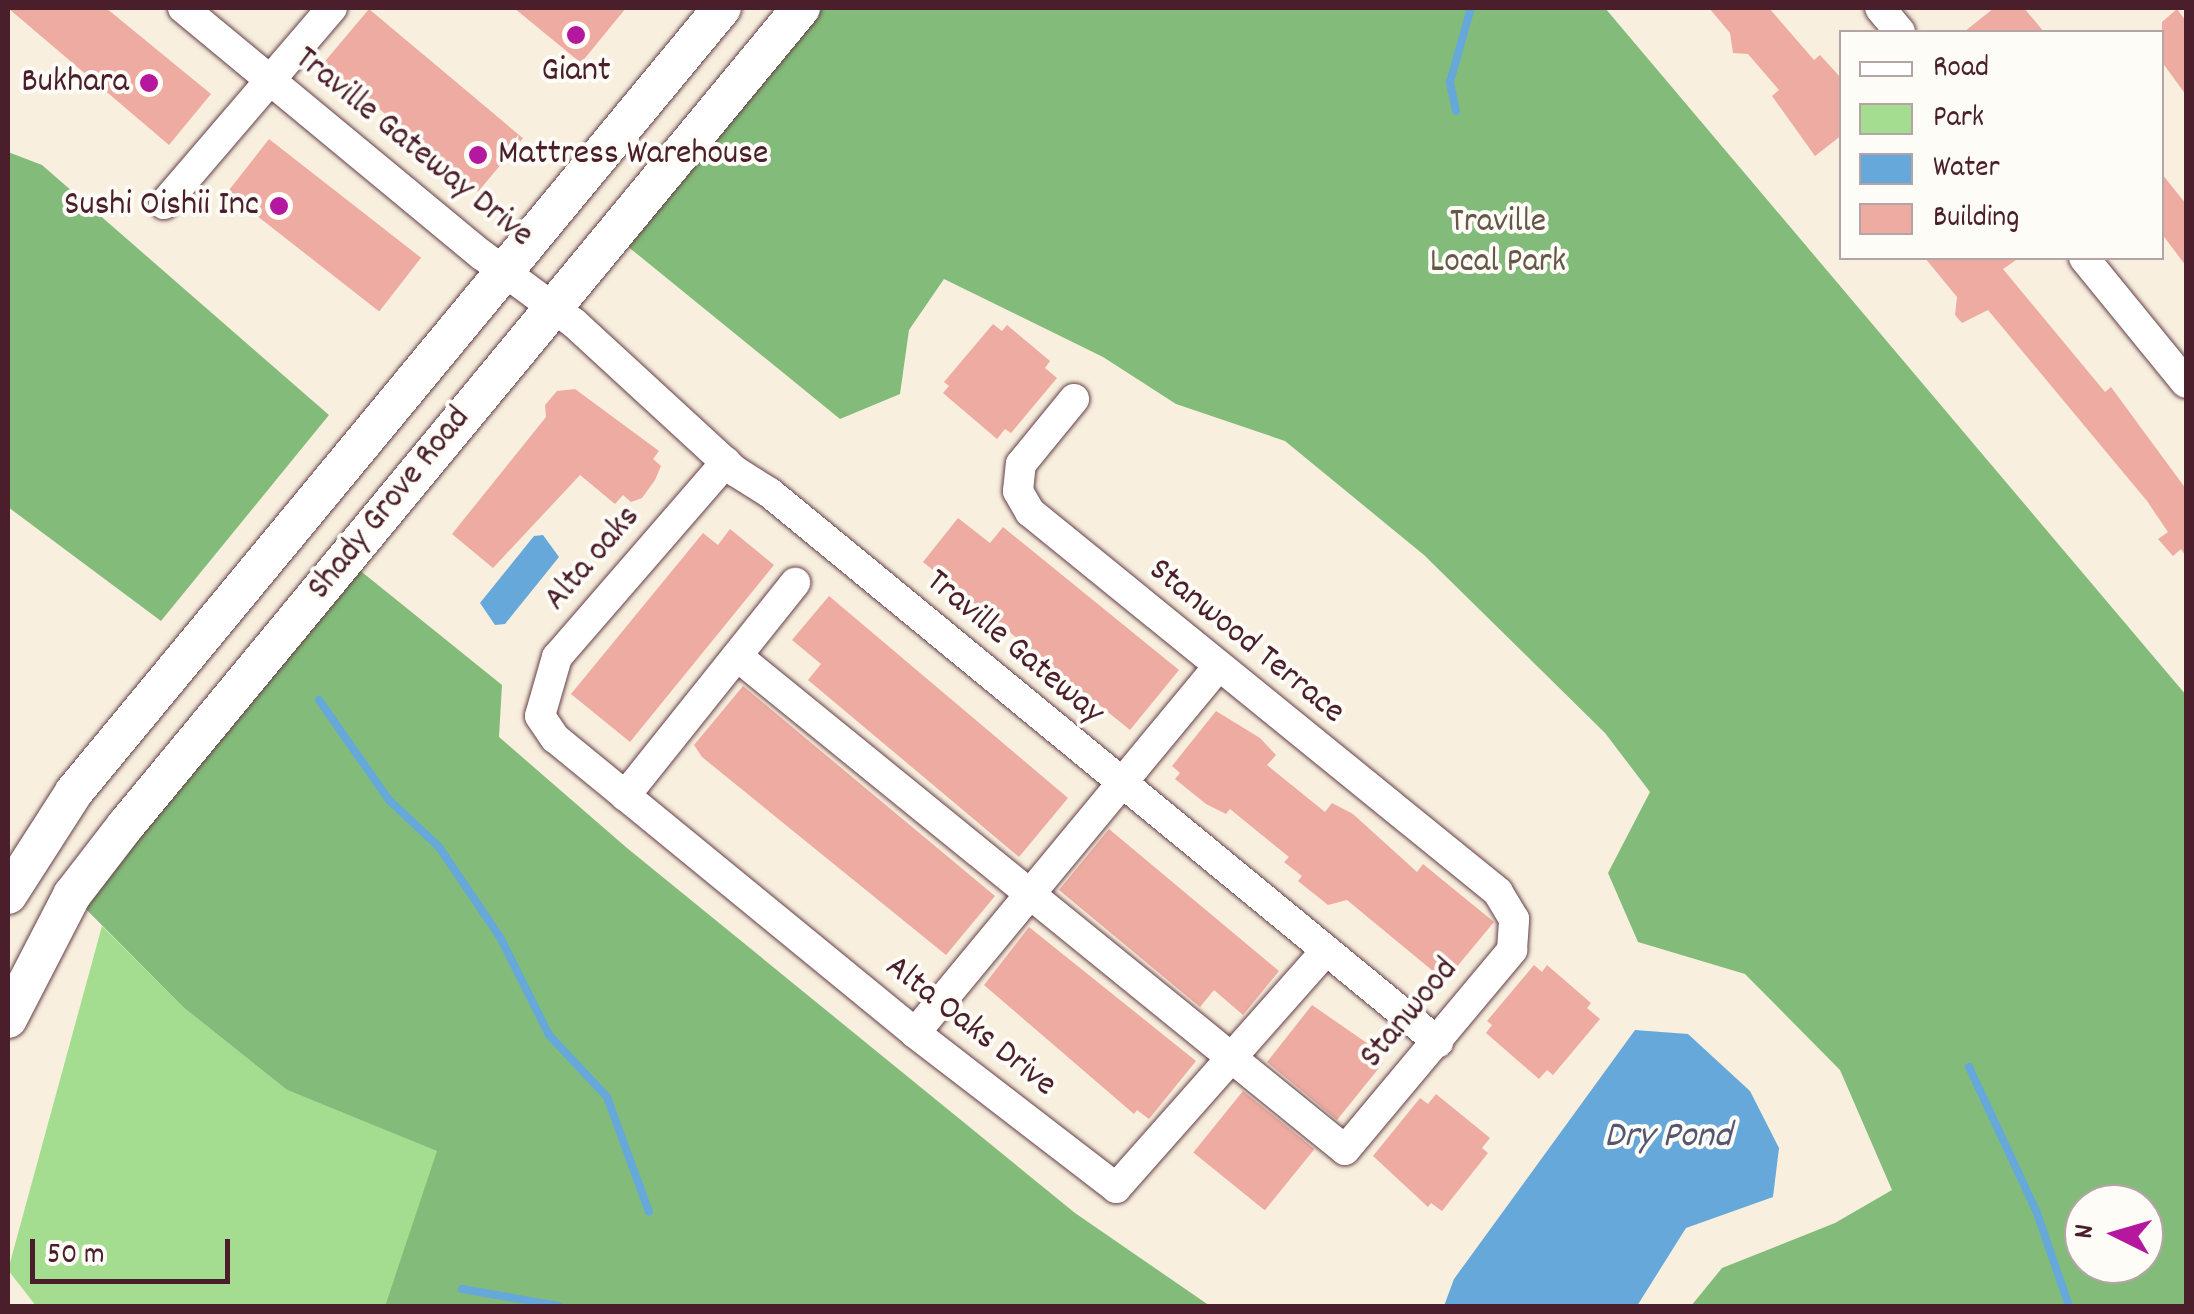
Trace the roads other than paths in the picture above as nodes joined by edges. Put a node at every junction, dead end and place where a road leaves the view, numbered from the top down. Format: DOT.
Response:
graph roads {
  1 [pos="183,8"];
  2 [pos="332,8"];
  3 [pos="722,8"];
  4 [pos="801,8"];
  5 [pos="1880,8"];
  6 [pos="1898,30"];
  7 [pos="272,81"];
  8 [pos="164,204"];
  9 [pos="2086,260"];
  10 [pos="504,272"];
  11 [pos="550,305"];
  12 [pos="2186,383"];
  13 [pos="1074,399"];
  14 [pos="726,462"];
  15 [pos="795,583"];
  16 [pos="736,656"];
  17 [pos="1217,668"];
  18 [pos="540,716"];
  19 [pos="1121,784"];
  20 [pos="625,796"];
  21 [pos="1030,894"];
  22 [pos="8,895"];
  23 [pos="1514,919"];
  24 [pos="1326,951"];
  25 [pos="8,1019"];
  26 [pos="915,1034"];
  27 [pos="1438,1042"];
  28 [pos="1235,1061"];
  1 -- 7 [label="street, Traville Gateway Drive"];
  2 -- 7 [label="street"];
  3 -- 10 [label="main road, Shady Grove Road"];
  4 -- 11 [label="main road, Shady Grove Road"];
  5 -- 6 [label="street"];
  7 -- 8 [label="street"];
  7 -- 10 [label="street, Traville Gateway Drive"];
  9 -- 12 [label="street"];
  10 -- 11 [label="street, Traville Gateway Drive"];
  10 -- 22 [label="main road, Shady Grove Road"];
  11 -- 14 [label="street, Traville Gateway"];
  11 -- 25 [label="main road, Shady Grove Road"];
  13 -- 17 [label="street, Stanwood Terrace"];
  14 -- 18 [label="street, Alta oaks"];
  14 -- 19 [label="street, Traville Gateway"];
  15 -- 16 [label="street"];
  16 -- 20 [label="street"];
  16 -- 21 [label="street"];
  17 -- 19 [label="street"];
  17 -- 23 [label="street, Stanwood Terrace"];
  18 -- 20 [label="street, Alta Oaks Drive"];
  19 -- 21 [label="street"];
  19 -- 24 [label="street, Traville Gateway"];
  20 -- 26 [label="street, Alta Oaks Drive"];
  21 -- 26 [label="street"];
  21 -- 28 [label="street"];
  23 -- 27 [label="street, Stanwood"];
  24 -- 27 [label="street, Traville Gateway"];
  24 -- 28 [label="street, Alta Oaks Drive"];
  26 -- 28 [label="street, Alta Oaks Drive"];
  27 -- 28 [label="street, Stanwood"];
}
